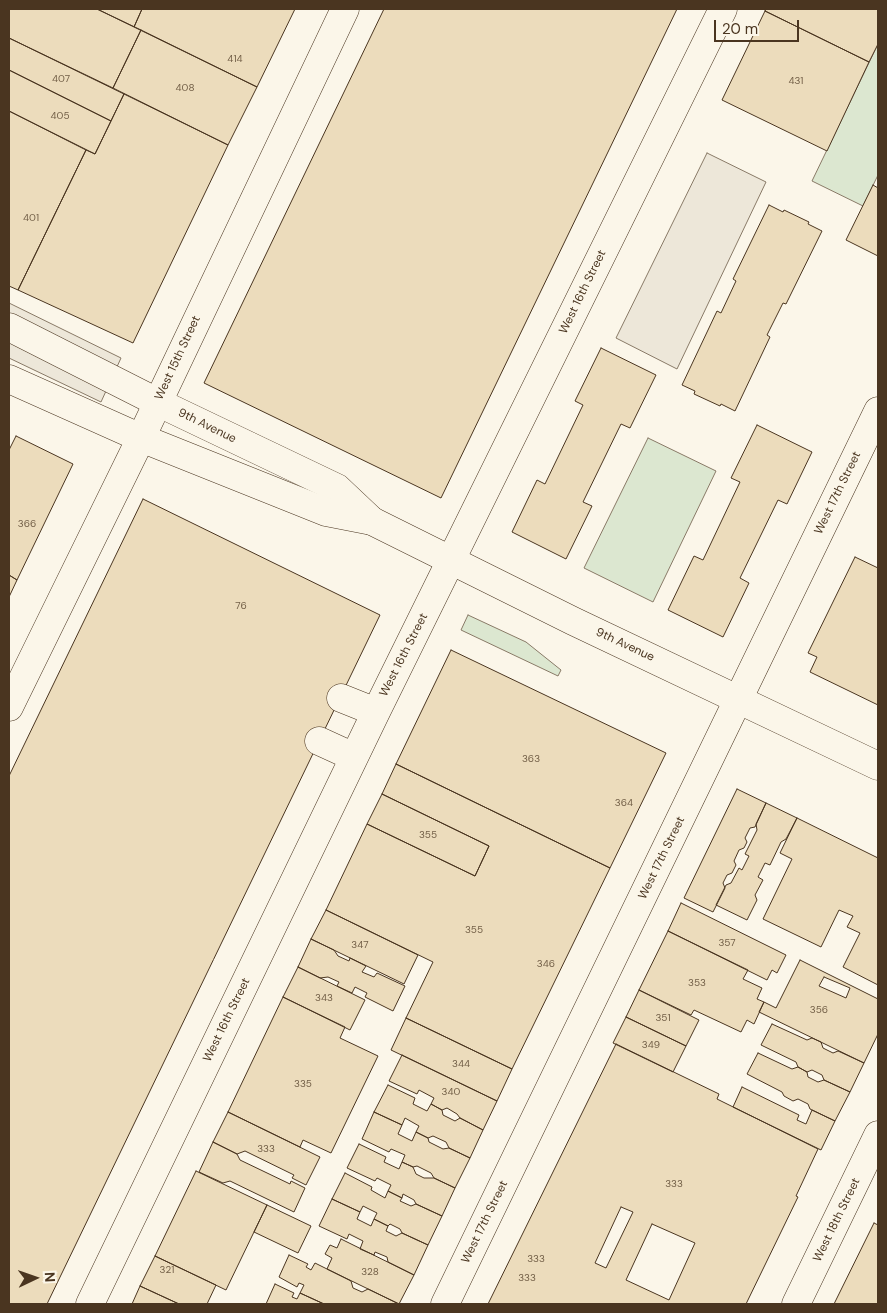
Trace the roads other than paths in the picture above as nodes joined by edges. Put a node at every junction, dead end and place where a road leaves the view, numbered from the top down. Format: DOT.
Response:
graph roads {
  1 [pos="345,9"];
  2 [pos="722,9"];
  3 [pos="9,327"];
  4 [pos="9,378"];
  5 [pos="157,402"];
  6 [pos="878,411"];
  7 [pos="141,438"];
  8 [pos="372,521"];
  9 [pos="451,561"];
  10 [pos="341,698"];
  11 [pos="738,700"];
  12 [pos="9,707"];
  13 [pos="376,712"];
  14 [pos="319,741"];
  15 [pos="354,757"];
  16 [pos="878,766"];
  17 [pos="878,1135"];
  18 [pos="90,1304"];
  19 [pos="445,1304"];
  20 [pos="796,1304"];
  1 -- 5 [label="street, West 15th Street"];
  2 -- 9 [label="street, West 16th Street"];
  3 -- 5 [label="street, 9th Avenue"];
  4 -- 7 [label="street, 9th Avenue"];
  5 -- 7 [label="street, West 15th Street"];
  5 -- 8 [label="street, 9th Avenue"];
  6 -- 11 [label="street, West 17th Street"];
  7 -- 8 [label="street, 9th Avenue"];
  7 -- 12 [label="street, West 15th Street"];
  8 -- 9 [label="street, 9th Avenue"];
  9 -- 11 [label="street, 9th Avenue"];
  9 -- 13 [label="street, West 16th Street"];
  10 -- 13 [label="street"];
  11 -- 16 [label="street, 9th Avenue"];
  11 -- 19 [label="street, West 17th Street"];
  13 -- 15 [label="street, West 16th Street"];
  14 -- 15 [label="street"];
  15 -- 18 [label="street, West 16th Street"];
  17 -- 20 [label="street, West 18th Street"];
}
